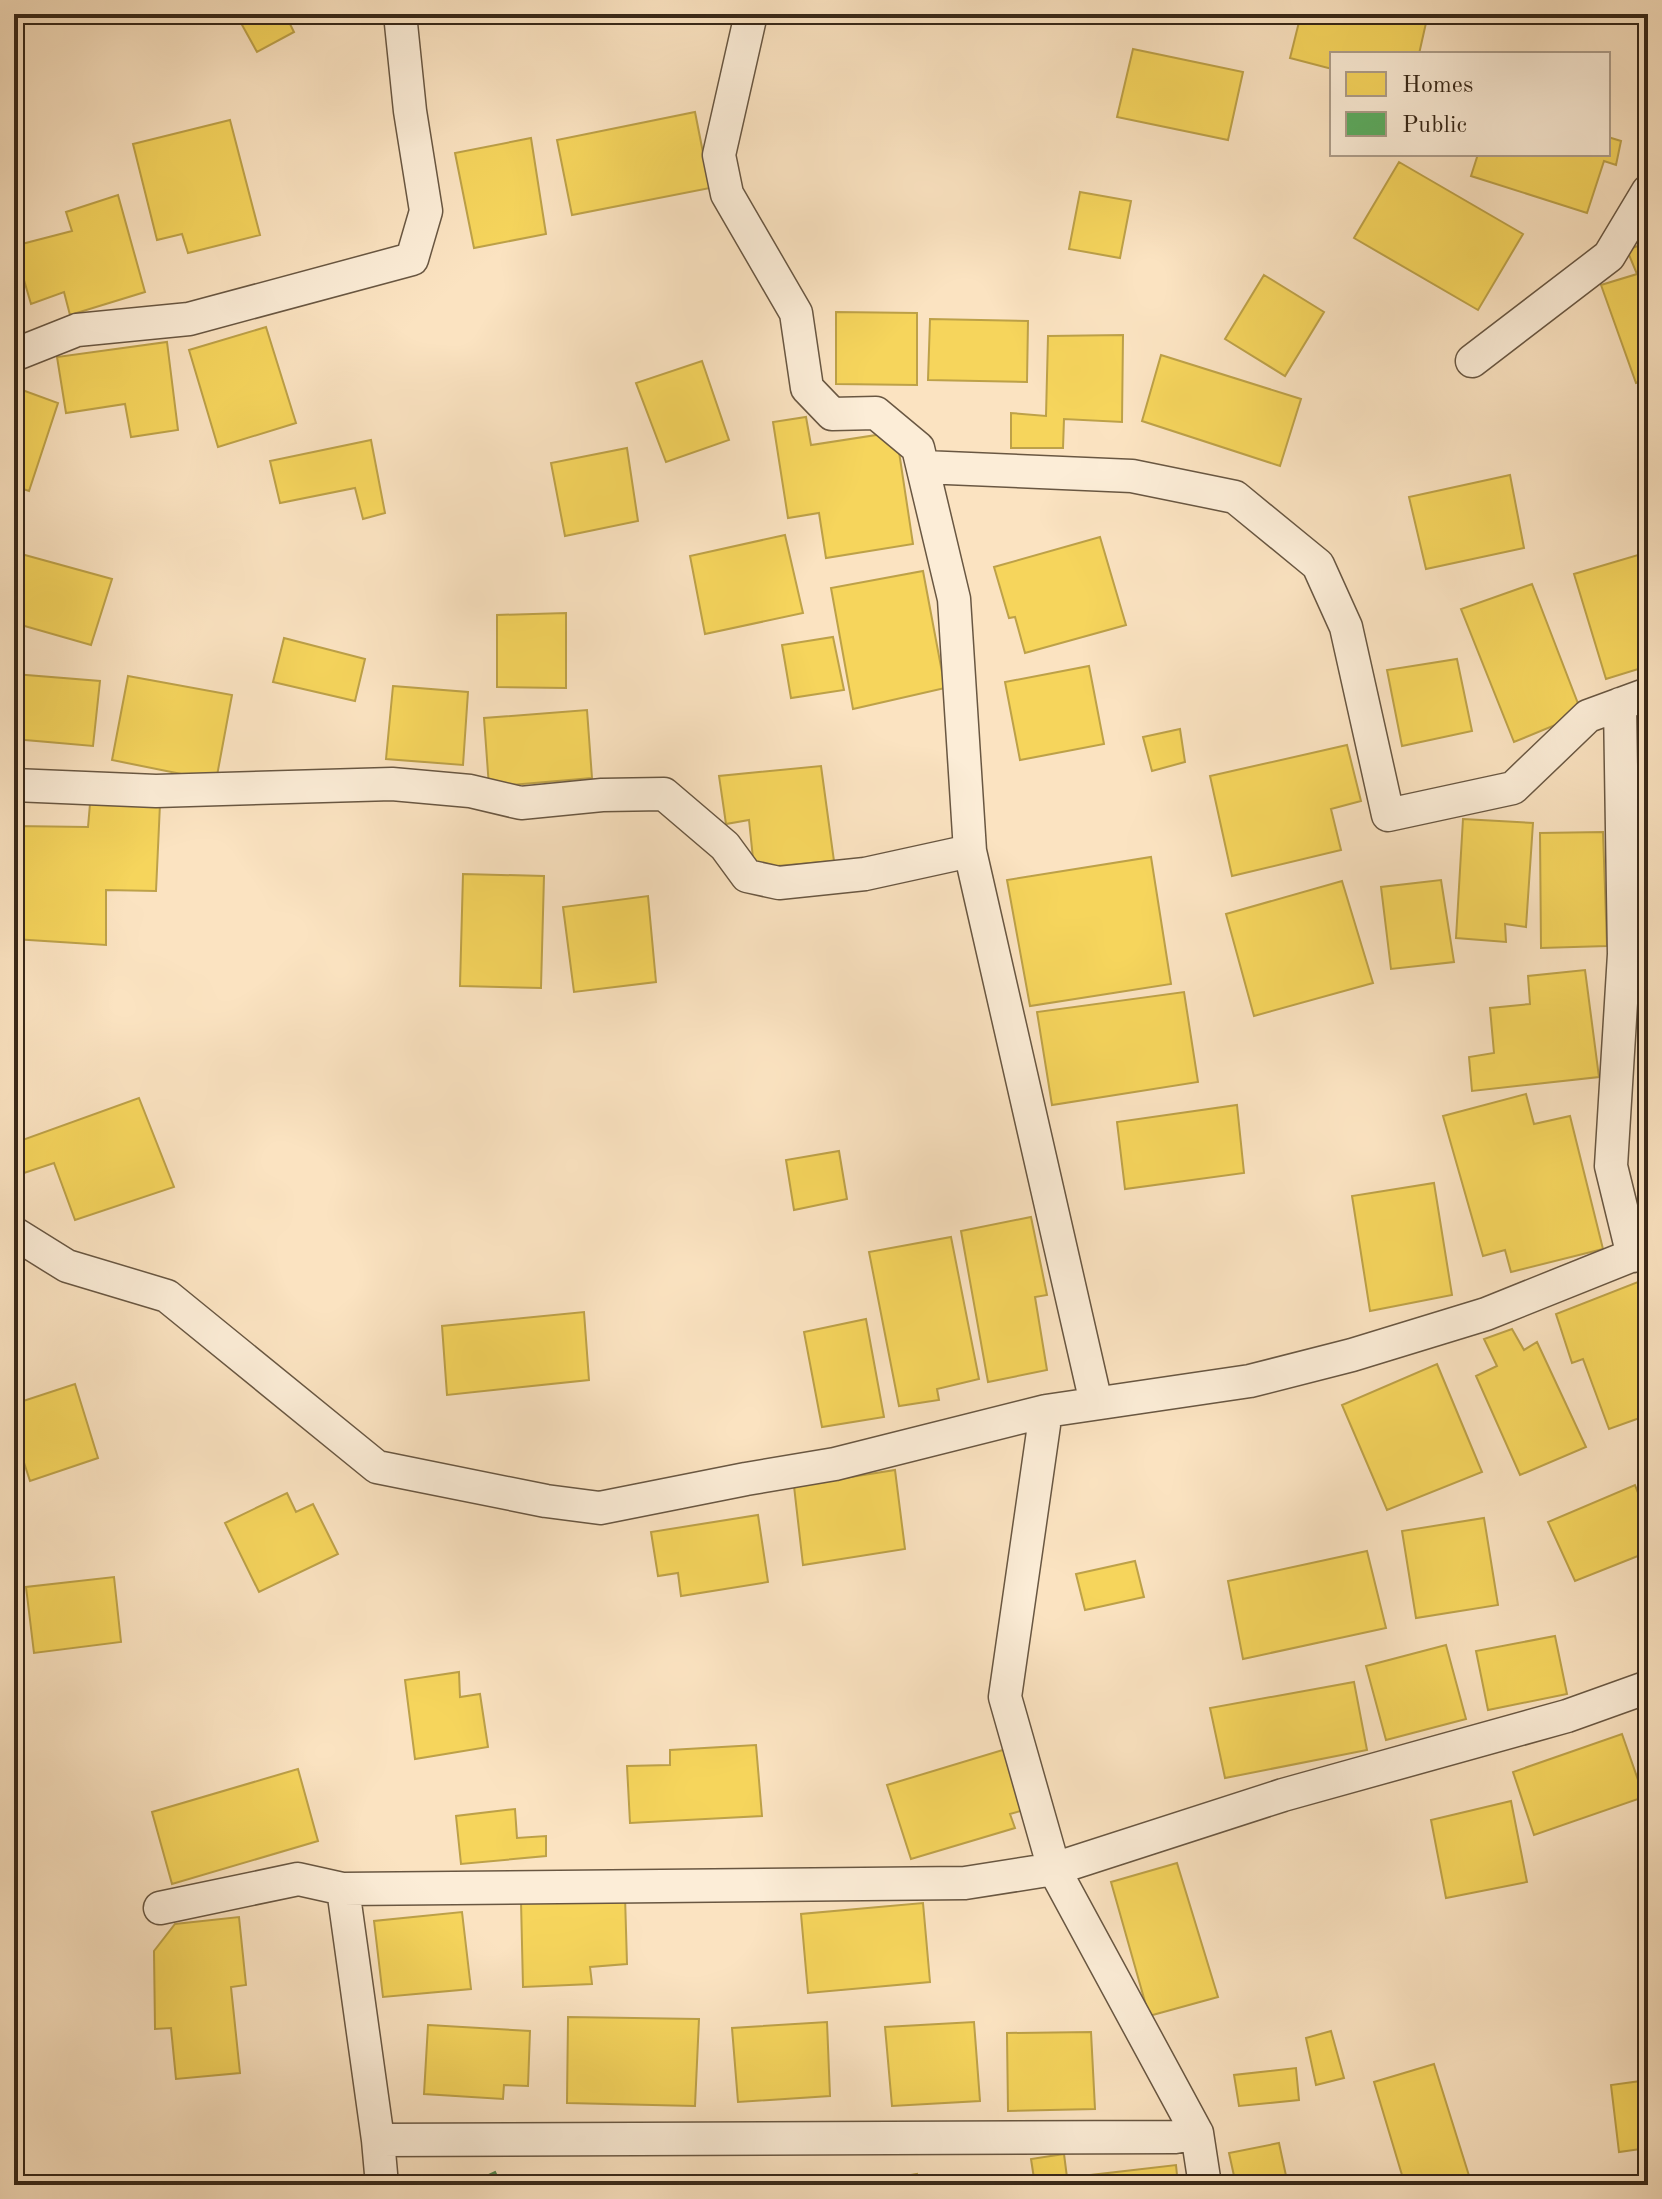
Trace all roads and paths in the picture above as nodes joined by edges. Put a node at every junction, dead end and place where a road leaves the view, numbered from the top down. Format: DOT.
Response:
graph roads {
  1 [pos="400,14"];
  2 [pos="751,14"];
  3 [pos="1648,191"];
  4 [pos="14,355"];
  5 [pos="1472,361"];
  6 [pos="923,467"];
  7 [pos="1634,699"];
  8 [pos="14,785"];
  9 [pos="970,851"];
  10 [pos="14,1233"];
  11 [pos="1641,1253"];
  12 [pos="1096,1403"];
  13 [pos="1046,1411"];
  14 [pos="1648,1687"];
  15 [pos="1054,1869"];
  16 [pos="343,1889"];
  17 [pos="160,1908"];
  18 [pos="1197,2133"];
  19 [pos="378,2140"];
  20 [pos="382,2185"];
  21 [pos="1205,2185"];
  1 -- 4 [label="street"];
  2 -- 6 [label="street"];
  3 -- 5 [label="street"];
  6 -- 7 [label="street"];
  6 -- 9 [label="street"];
  7 -- 11 [label="street"];
  8 -- 9 [label="street"];
  9 -- 12 [label="street"];
  10 -- 13 [label="street"];
  11 -- 12 [label="street"];
  12 -- 13 [label="street"];
  13 -- 15 [label="street"];
  14 -- 15 [label="street"];
  15 -- 16 [label="street"];
  15 -- 18 [label="street"];
  16 -- 17 [label="street"];
  16 -- 19 [label="street"];
  18 -- 19 [label="street"];
  18 -- 21 [label="street"];
  19 -- 20 [label="street"];
}
